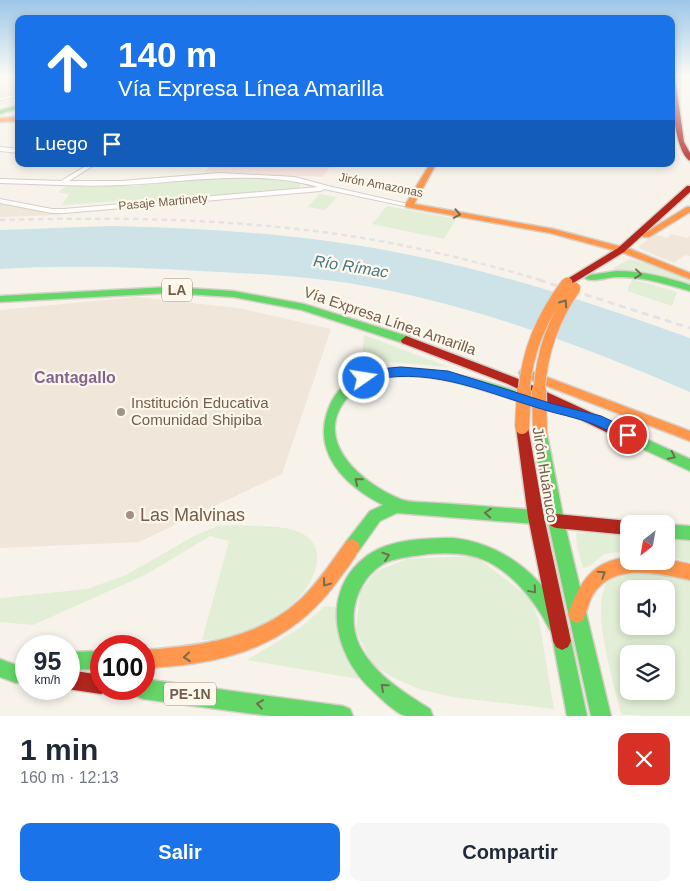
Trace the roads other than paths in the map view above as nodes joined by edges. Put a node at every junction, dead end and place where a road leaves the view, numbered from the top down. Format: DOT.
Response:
graph roads {
  1 [pos="679,109"];
  2 [pos="0,113"];
  3 [pos="15,115"];
  4 [pos="15,119"];
  5 [pos="0,120"];
  6 [pos="0,149"];
  7 [pos="687,149"];
  8 [pos="15,151"];
  9 [pos="690,159"];
  10 [pos="88,167"];
  11 [pos="431,167"];
  12 [pos="0,180"];
  13 [pos="61,183"];
  14 [pos="327,188"];
  15 [pos="690,188"];
  16 [pos="0,201"];
  17 [pos="409,205"];
  18 [pos="690,209"];
  19 [pos="624,251"];
  20 [pos="690,276"];
  21 [pos="590,278"];
  22 [pos="571,286"];
  23 [pos="690,288"];
  24 [pos="0,292"];
  25 [pos="0,299"];
  26 [pos="495,362"];
  27 [pos="512,368"];
  28 [pos="597,420"];
  29 [pos="690,436"];
  30 [pos="690,465"];
  31 [pos="400,506"];
  32 [pos="536,517"];
  33 [pos="556,522"];
  34 [pos="620,527"];
  35 [pos="675,532"];
  36 [pos="690,533"];
  37 [pos="690,572"];
  38 [pos="577,614"];
  39 [pos="560,630"];
  40 [pos="155,659"];
  41 [pos="0,668"];
  42 [pos="15,671"];
  43 [pos="0,673"];
  44 [pos="15,673"];
  45 [pos="155,690"];
  46 [pos="343,716"];
  47 [pos="423,716"];
  48 [pos="577,716"];
  49 [pos="601,716"];
  1 -- 7 [label="main road"];
  2 -- 3 [label="main road"];
  4 -- 5 [label="main road"];
  6 -- 8 [label="street"];
  7 -- 9 [label="main road"];
  10 -- 13 [label="street"];
  11 -- 17 [label="main road"];
  12 -- 13 [label="street, Jirón Amazonas"];
  13 -- 14 [label="street, Jirón Amazonas"];
  14 -- 16 [label="street, Pasaje Martinety"];
  14 -- 17 [label="street, Jirón Amazonas"];
  15 -- 19 [label="main road, Jirón Huánuco"];
  17 -- 19 [label="main road, Jirón Amazonas, one-way"];
  18 -- 19 [label="main road, Jirón Huánuco"];
  19 -- 20 [label="main road, Jirón Amazonas"];
  19 -- 21 [label="main road, Jirón Huánuco"];
  19 -- 22 [label="main road, Jirón Huánuco"];
  21 -- 22 [label="main road, Jirón Huánuco"];
  21 -- 23 [label="main road, one-way"];
  22 -- 32 [label="main road, Jirón Huánuco, bridge"];
  33 -- 22 [label="main road, Jirón Huánuco, one-way, bridge"];
  24 -- 26 [label="main road, Vía Expresa Línea Amarilla / LA"];
  25 -- 28 [label="main road, Vía Expresa Línea Amarilla / LA"];
  27 -- 29 [label="main road"];
  28 -- 30 [label="main road, Vía Expresa Línea Amarilla / LA, one-way"];
  31 -- 28 [label="main road, one-way"];
  32 -- 31 [label="main road, one-way"];
  31 -- 40 [label="main road, one-way"];
  32 -- 39 [label="main road, Jirón Huánuco"];
  33 -- 34 [label="main road"];
  33 -- 38 [label="main road, Jirón Huánuco"];
  35 -- 36 [label="main road"];
  38 -- 37 [label="main road, one-way"];
  38 -- 49 [label="main road, Jirón Huánuco"];
  47 -- 39 [label="main road, one-way"];
  39 -- 48 [label="main road, Jirón Huánuco"];
  41 -- 42 [label="main road"];
  43 -- 44 [label="main road"];
  46 -- 45 [label="main road, PE-1N, one-way"];
}
